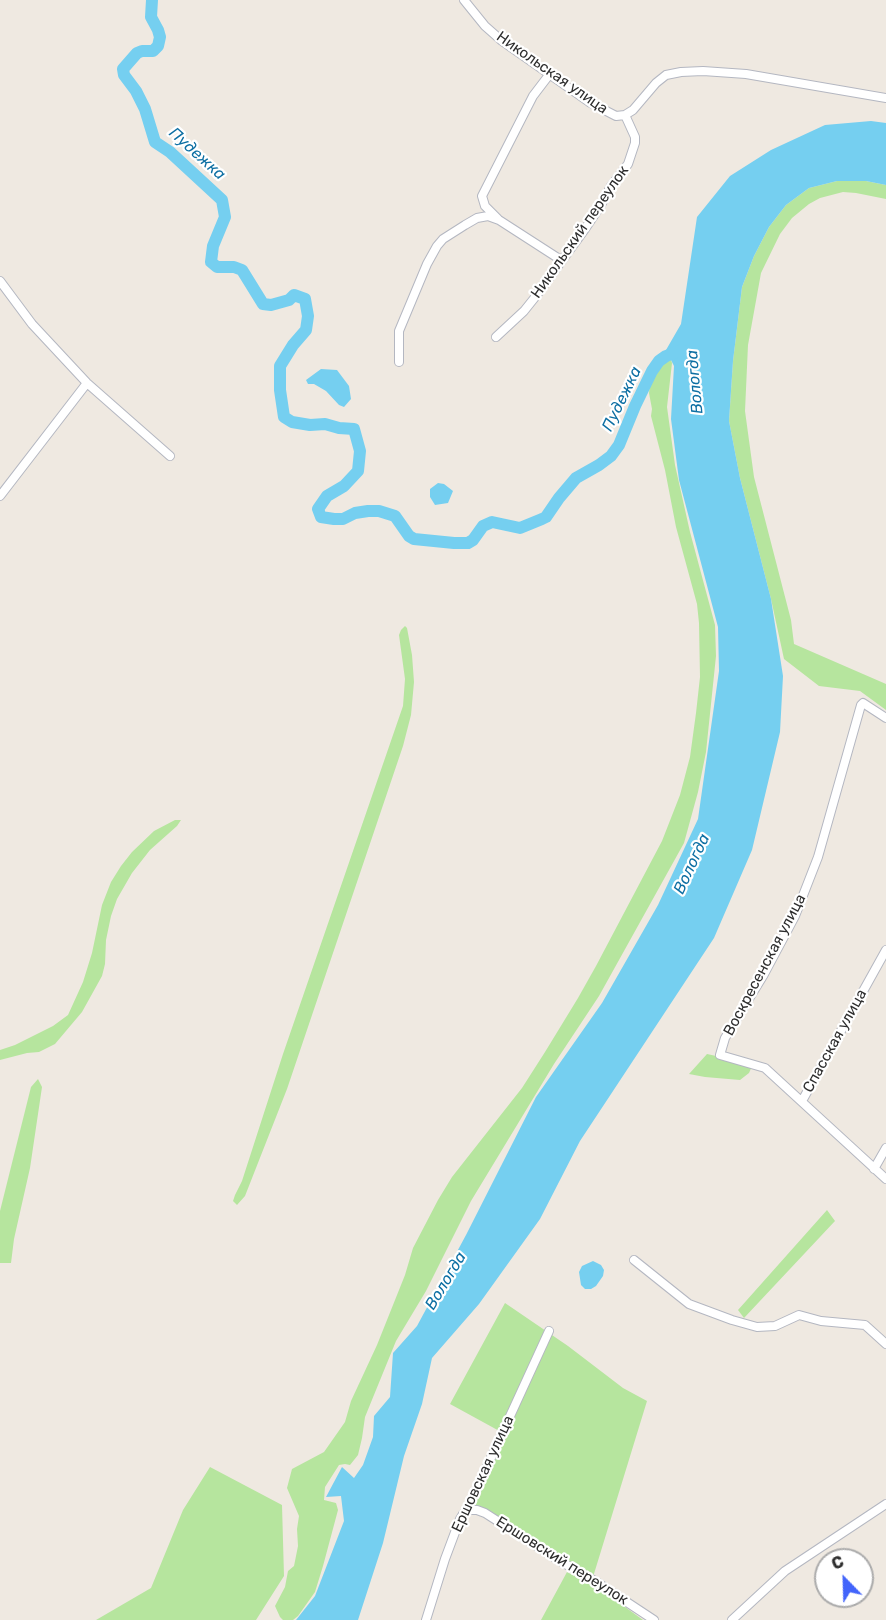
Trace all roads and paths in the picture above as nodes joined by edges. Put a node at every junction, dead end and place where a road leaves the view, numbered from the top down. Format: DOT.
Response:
graph roads {
  1 [pos="464,0"];
  2 [pos="549,75"];
  3 [pos="886,98"];
  4 [pos="625,115"];
  5 [pos="499,220"];
  6 [pos="561,260"];
  7 [pos="0,281"];
  8 [pos="496,337"];
  9 [pos="399,362"];
  10 [pos="87,383"];
  11 [pos="170,456"];
  12 [pos="0,496"];
  13 [pos="886,718"];
  14 [pos="886,950"];
  15 [pos="802,1101"];
  16 [pos="886,1148"];
  17 [pos="874,1169"];
  18 [pos="886,1179"];
  19 [pos="634,1260"];
  20 [pos="549,1331"];
  21 [pos="886,1344"];
  22 [pos="886,1504"];
  23 [pos="467,1510"];
  24 [pos="426,1620"];
  25 [pos="654,1620"];
  26 [pos="732,1620"];
  1 -- 2 [label="street, Никольская улица"];
  2 -- 4 [label="street, Никольская улица"];
  2 -- 5 [label="street"];
  3 -- 4 [label="street, Никольская улица"];
  4 -- 6 [label="street, Никольский переулок"];
  5 -- 6 [label="street"];
  5 -- 9 [label="street"];
  6 -- 8 [label="street, Никольский переулок"];
  7 -- 10 [label="street"];
  10 -- 11 [label="street"];
  10 -- 12 [label="street"];
  13 -- 15 [label="street, Воскресенская улица"];
  14 -- 15 [label="street, Спасская улица"];
  15 -- 17 [label="street"];
  16 -- 17 [label="street"];
  17 -- 18 [label="street"];
  19 -- 21 [label="street"];
  20 -- 23 [label="street, Ершовская улица"];
  22 -- 26 [label="street"];
  23 -- 24 [label="street, Ершовская улица"];
  23 -- 25 [label="street, Ершовский переулок"];
}
